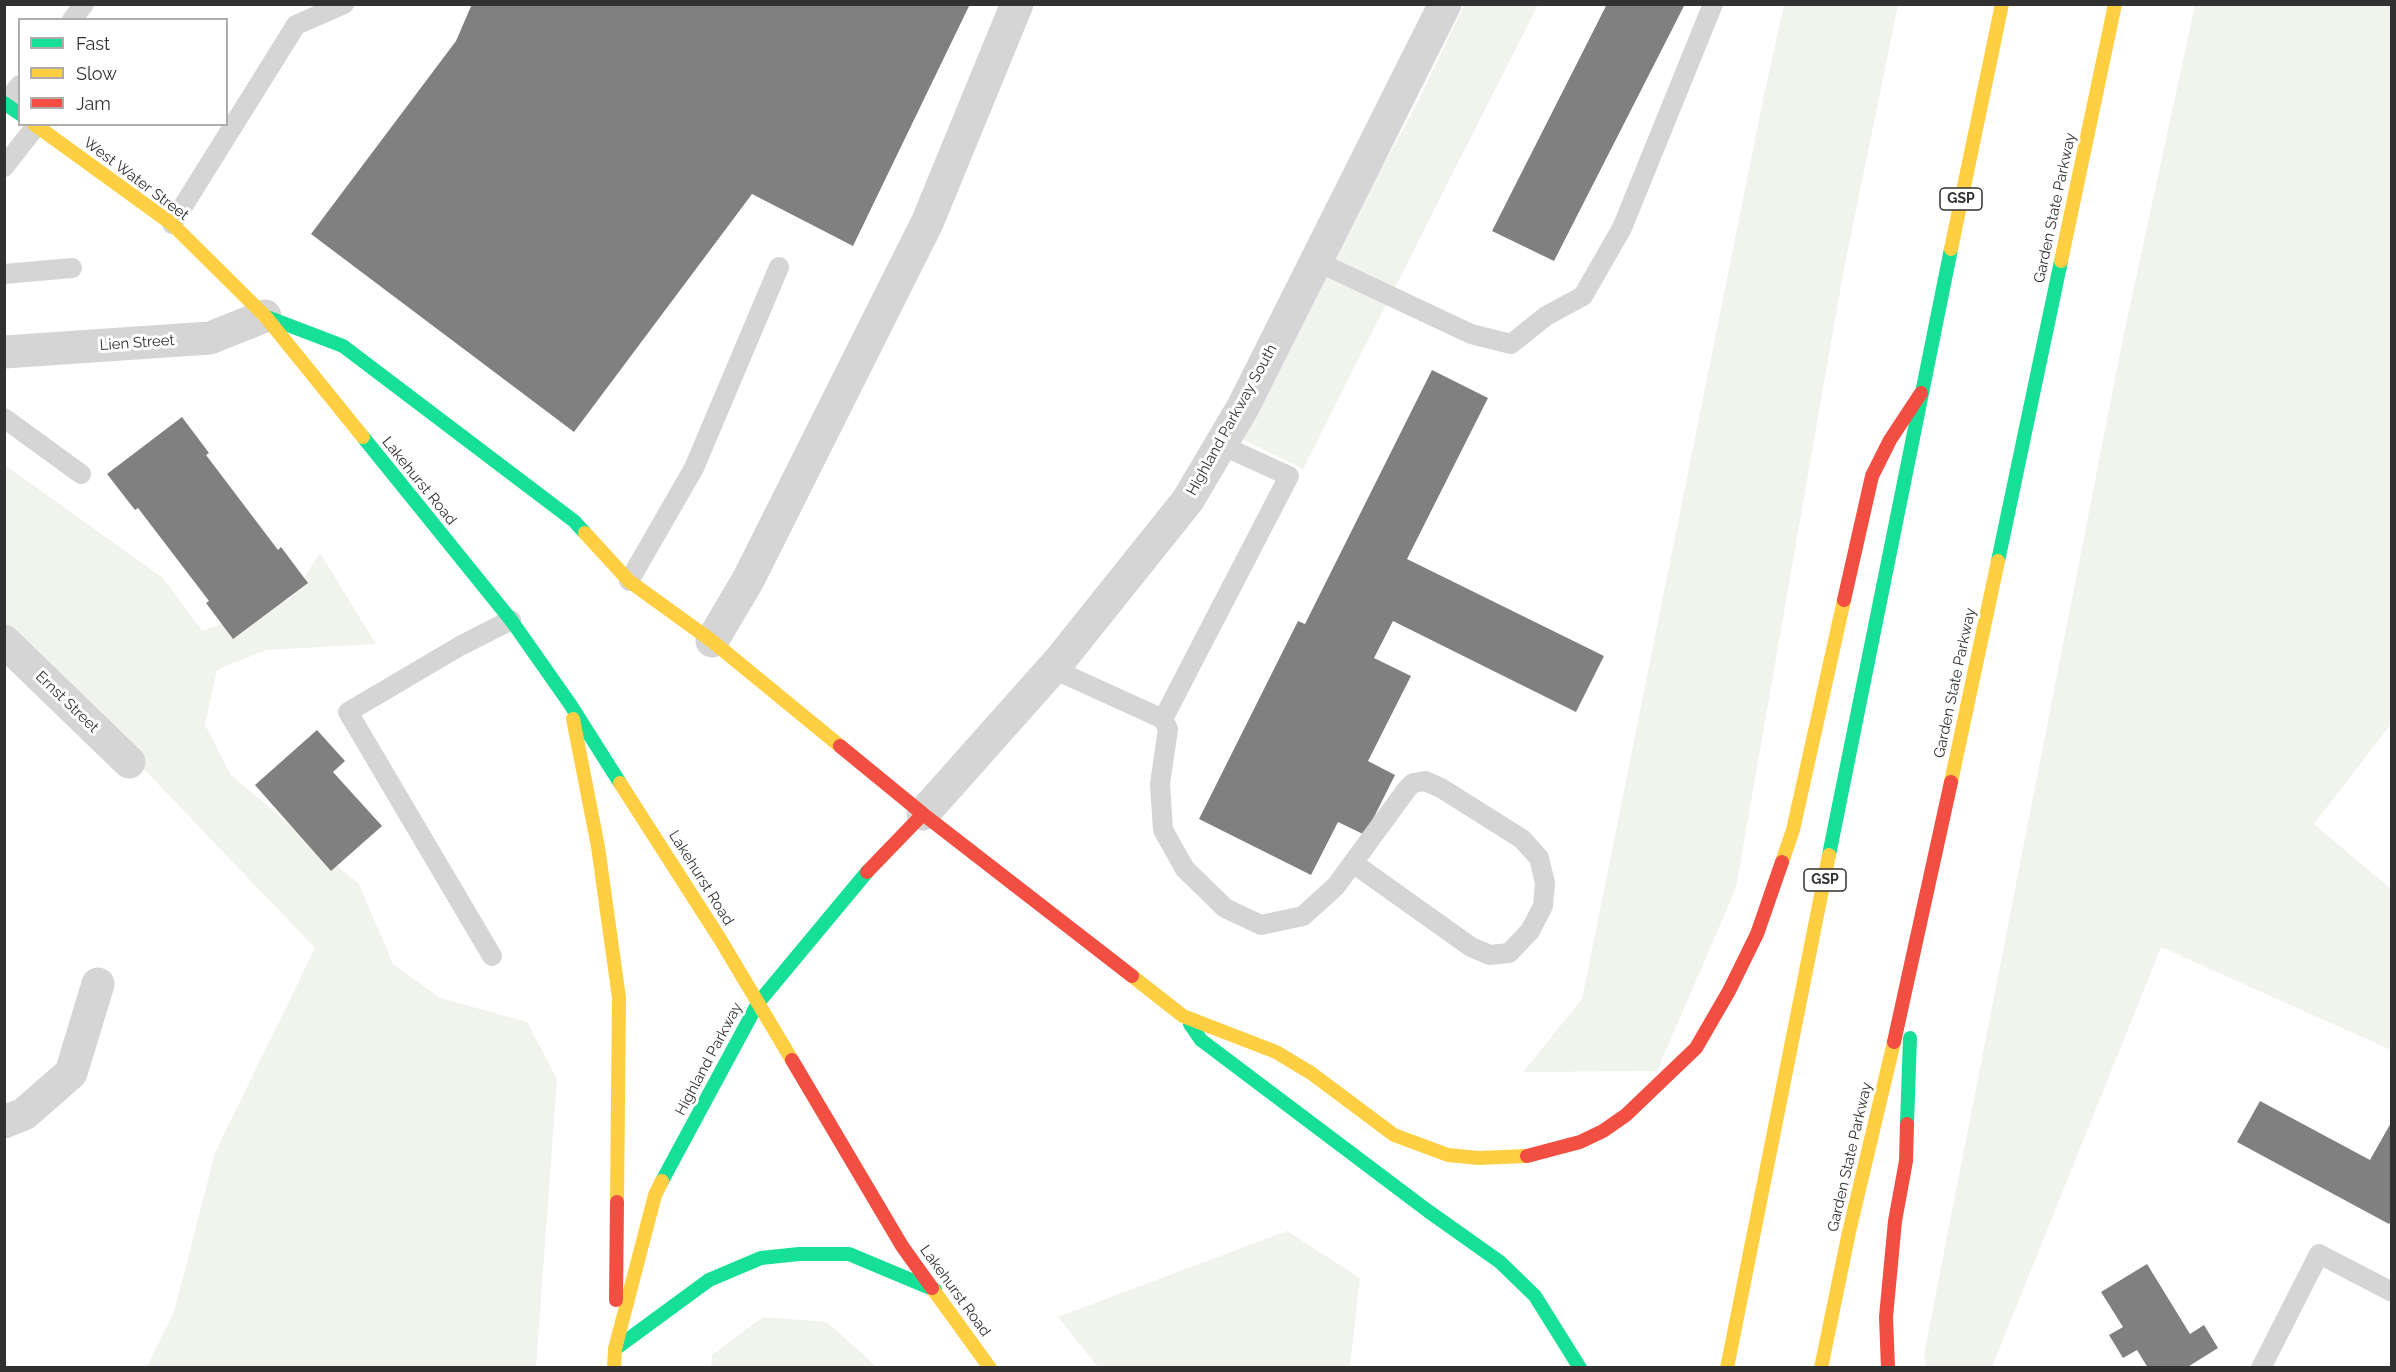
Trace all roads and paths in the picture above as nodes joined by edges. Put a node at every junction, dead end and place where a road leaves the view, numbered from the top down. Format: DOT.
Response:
graph roads {
  1 [pos="84,4"];
  2 [pos="344,4"];
  3 [pos="1017,4"];
  4 [pos="1445,4"];
  5 [pos="1713,4"];
  6 [pos="2002,4"];
  7 [pos="2115,4"];
  8 [pos="74,18"];
  9 [pos="18,87"];
  10 [pos="4,103"];
  11 [pos="18,113"];
  12 [pos="34,126"];
  13 [pos="36,126"];
  14 [pos="4,167"];
  15 [pos="172,224"];
  16 [pos="1316,261"];
  17 [pos="779,267"];
  18 [pos="72,268"];
  19 [pos="4,274"];
  20 [pos="265,316"];
  21 [pos="4,352"];
  22 [pos="1920,393"];
  23 [pos="4,418"];
  24 [pos="1221,445"];
  25 [pos="81,474"];
  26 [pos="629,580"];
  27 [pos="511,620"];
  28 [pos="4,641"];
  29 [pos="712,641"];
  30 [pos="1053,669"];
  31 [pos="570,704"];
  32 [pos="1163,719"];
  33 [pos="129,762"];
  34 [pos="923,814"];
  35 [pos="1353,864"];
  36 [pos="492,956"];
  37 [pos="1913,963"];
  38 [pos="98,984"];
  39 [pos="758,1003"];
  40 [pos="1183,1016"];
  41 [pos="4,1122"];
  42 [pos="934,1290"];
  43 [pos="2391,1292"];
  44 [pos="615,1349"];
  45 [pos="614,1368"];
  46 [pos="990,1368"];
  47 [pos="1580,1368"];
  48 [pos="1727,1368"];
  49 [pos="1821,1368"];
  50 [pos="1888,1368"];
  51 [pos="2261,1368"];
  1 -- 8 [label="lane"];
  2 -- 15 [label="lane"];
  3 -- 29 [label="street"];
  4 -- 16 [label="street, Highland Parkway South"];
  5 -- 16 [label="lane"];
  6 -- 22 [label="main road, GSP"];
  7 -- 37 [label="main road, Garden State Parkway"];
  9 -- 10 [label="lane"];
  10 -- 11 [label="main road"];
  12 -- 14 [label="lane"];
  13 -- 15 [label="main road, West Water Street"];
  15 -- 20 [label="main road, West Water Street"];
  16 -- 24 [label="street, Highland Parkway South"];
  17 -- 26 [label="lane"];
  18 -- 19 [label="lane"];
  20 -- 21 [label="street, Lien Street"];
  20 -- 26 [label="main road"];
  20 -- 27 [label="main road, Lakehurst Road"];
  22 -- 40 [label="main road"];
  22 -- 48 [label="main road, GSP"];
  23 -- 25 [label="lane"];
  24 -- 30 [label="street, Highland Parkway South"];
  24 -- 32 [label="lane"];
  26 -- 29 [label="main road"];
  27 -- 31 [label="main road, Lakehurst Road"];
  27 -- 36 [label="lane"];
  28 -- 33 [label="street, Ernst Street"];
  29 -- 34 [label="main road"];
  30 -- 32 [label="lane"];
  30 -- 34 [label="street, Highland Parkway South"];
  31 -- 39 [label="main road, Lakehurst Road"];
  31 -- 44 [label="main road"];
  32 -- 35 [label="lane"];
  34 -- 39 [label="main road, Highland Parkway"];
  34 -- 40 [label="main road"];
  35 -- 35 [label="lane"];
  37 -- 49 [label="main road, Garden State Parkway"];
  37 -- 50 [label="main road"];
  38 -- 41 [label="street"];
  39 -- 42 [label="main road, Lakehurst Road"];
  39 -- 44 [label="main road, Highland Parkway"];
  40 -- 47 [label="main road"];
  42 -- 44 [label="main road"];
  42 -- 46 [label="main road, Lakehurst Road"];
  43 -- 51 [label="lane"];
  44 -- 45 [label="main road, Highland Parkway"];
}
